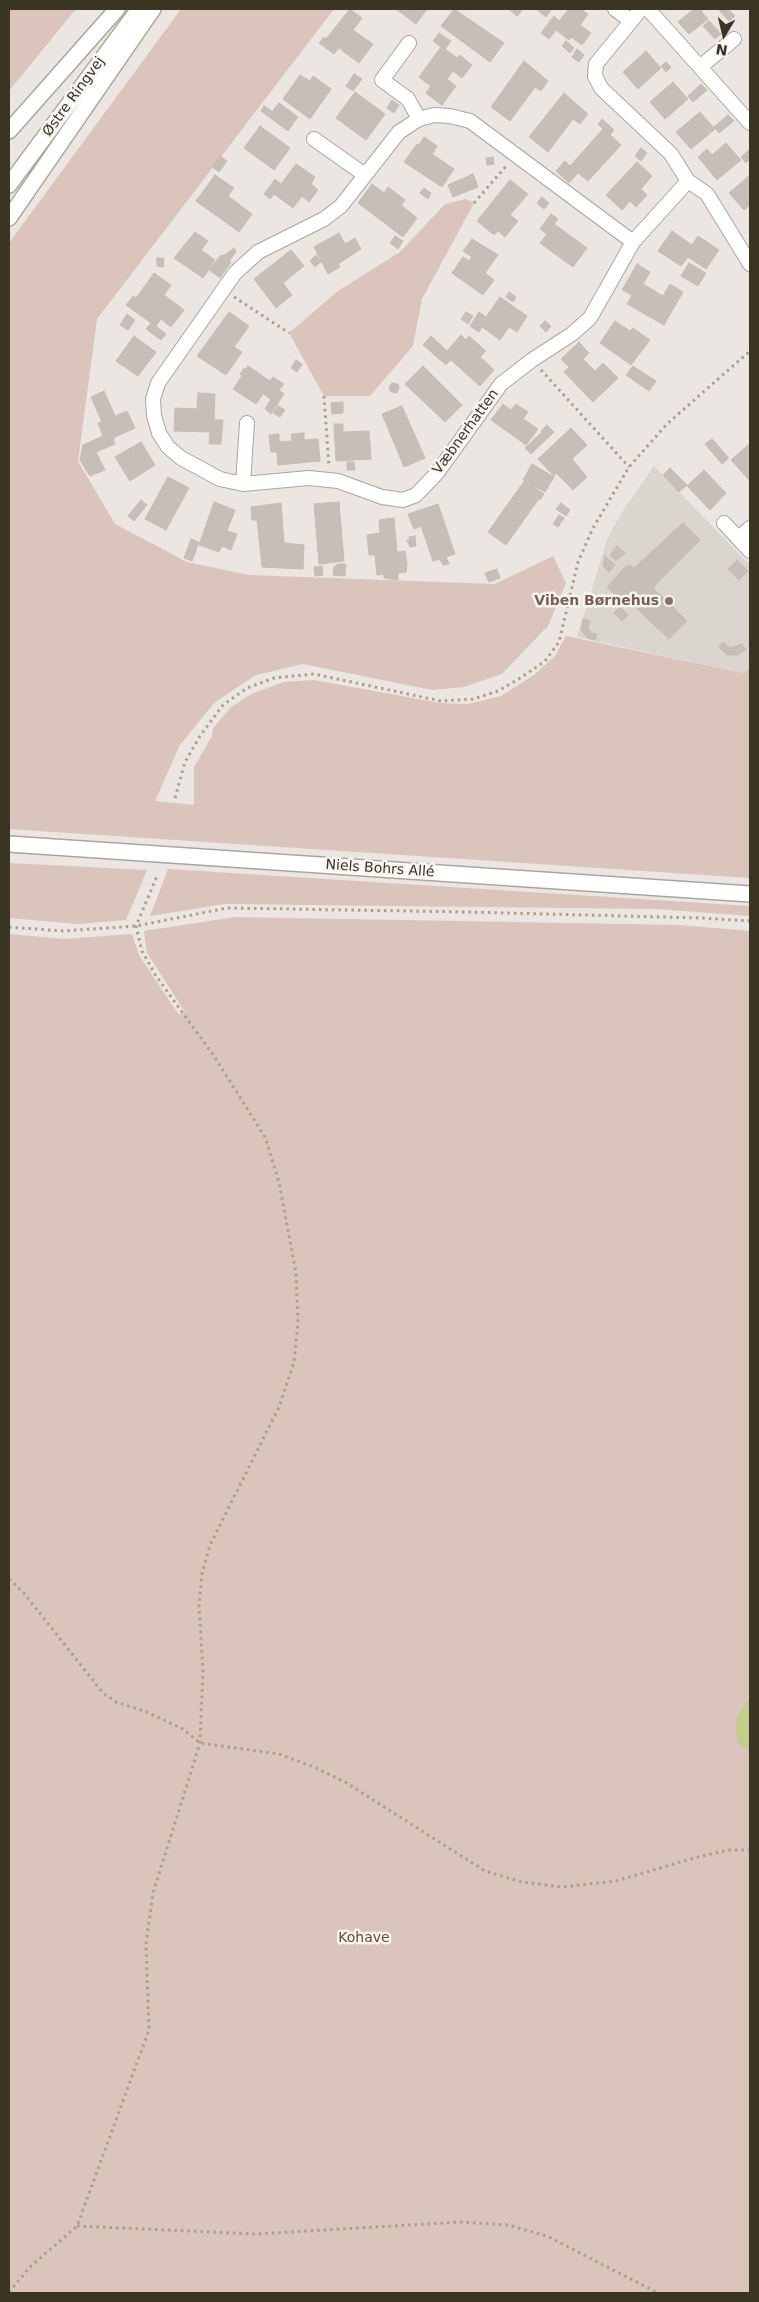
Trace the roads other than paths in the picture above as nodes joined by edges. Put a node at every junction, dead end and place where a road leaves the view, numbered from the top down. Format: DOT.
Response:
graph roads {
  1 [pos="116,9"];
  2 [pos="139,9"];
  3 [pos="153,9"];
  4 [pos="615,9"];
  5 [pos="641,9"];
  6 [pos="648,9"];
  7 [pos="631,22"];
  8 [pos="734,40"];
  9 [pos="409,43"];
  10 [pos="700,67"];
  11 [pos="419,119"];
  12 [pos="750,123"];
  13 [pos="9,131"];
  14 [pos="314,139"];
  15 [pos="365,175"];
  16 [pos="688,181"];
  17 [pos="9,185"];
  18 [pos="9,218"];
  19 [pos="633,242"];
  20 [pos="750,264"];
  21 [pos="247,423"];
  22 [pos="243,484"];
  23 [pos="724,523"];
  24 [pos="750,528"];
  25 [pos="739,538"];
  26 [pos="750,551"];
  27 [pos="9,844"];
  28 [pos="750,894"];
  1 -- 13 [label="street"];
  2 -- 17 [label="street, Østre Ringvej"];
  3 -- 18 [label="street"];
  4 -- 7 [label="street"];
  5 -- 7 [label="street"];
  6 -- 10 [label="street"];
  7 -- 16 [label="street"];
  8 -- 10 [label="street"];
  9 -- 11 [label="street"];
  10 -- 12 [label="street"];
  11 -- 15 [label="street, Væbnerhatten"];
  11 -- 19 [label="street, Væbnerhatten"];
  14 -- 15 [label="street"];
  15 -- 22 [label="street, Væbnerhatten"];
  16 -- 19 [label="street, Væbnerhatten"];
  16 -- 20 [label="street"];
  19 -- 22 [label="street, Væbnerhatten"];
  21 -- 22 [label="street"];
  23 -- 25 [label="street"];
  24 -- 25 [label="street"];
  25 -- 26 [label="street"];
  27 -- 28 [label="street, Niels Bohrs Allé"];
}
